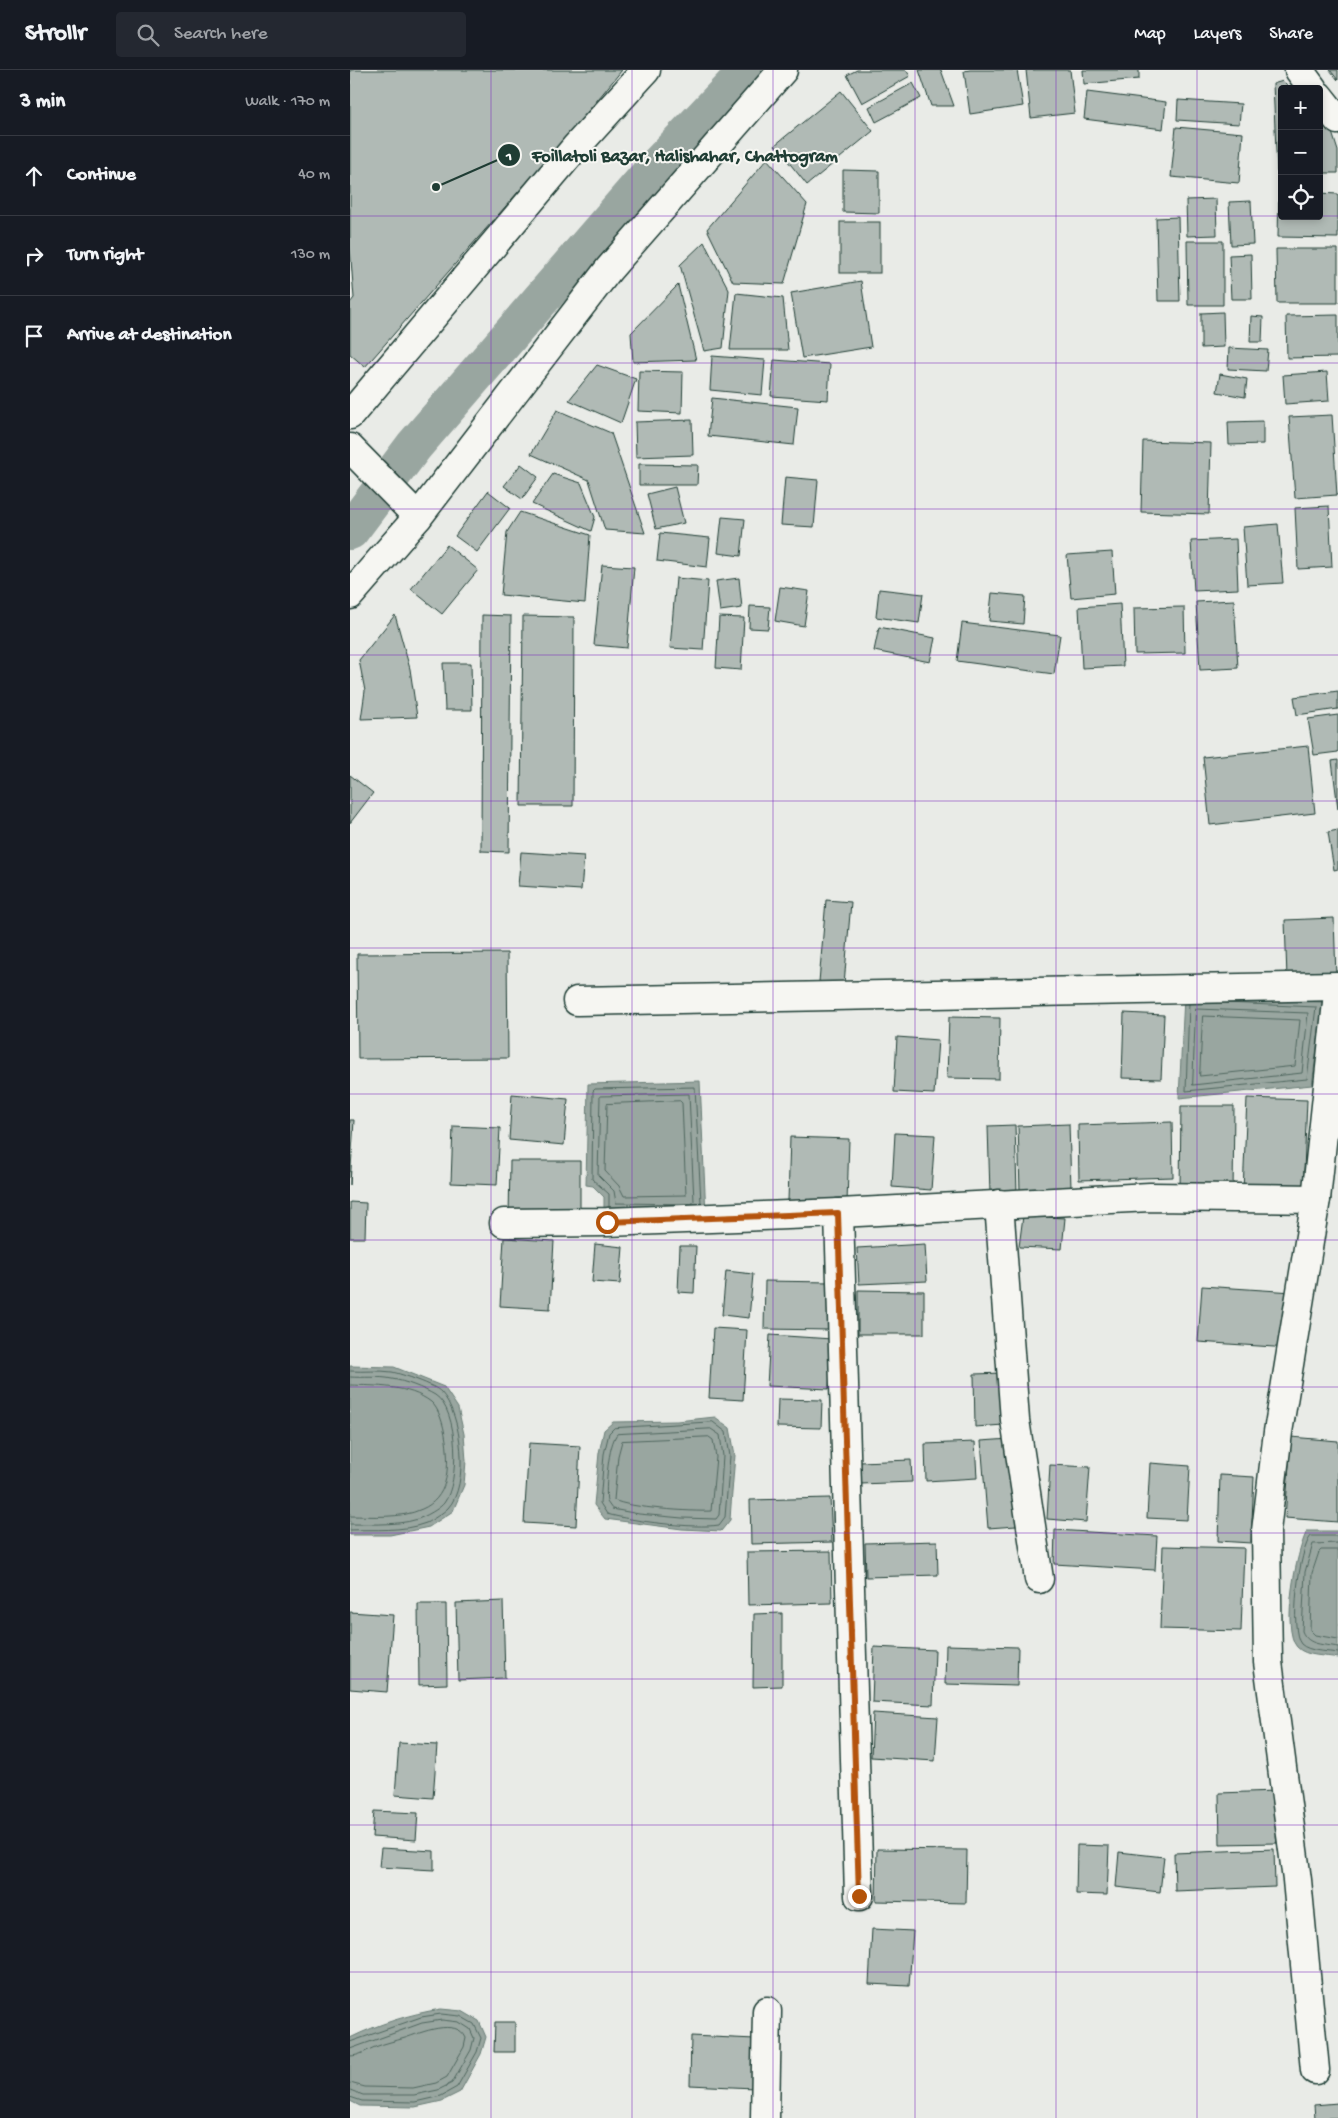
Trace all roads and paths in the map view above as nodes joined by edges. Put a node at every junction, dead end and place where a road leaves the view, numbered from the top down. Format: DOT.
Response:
graph roads {
  1 [pos="646,70"];
  2 [pos="783,70"];
  3 [pos="1299,70"];
  4 [pos="1310,85"];
  5 [pos="1323,101"];
  6 [pos="1338,120"];
  7 [pos="350,415"];
  8 [pos="350,448"];
  9 [pos="414,512"];
  10 [pos="350,595"];
  11 [pos="1338,986"];
  12 [pos="1338,993"];
  13 [pos="578,1001"];
  14 [pos="1316,1199"];
  15 [pos="999,1204"];
  16 [pos="838,1213"];
  17 [pos="504,1224"];
  18 [pos="1039,1579"];
  19 [pos="859,1896"];
  20 [pos="767,2011"];
  21 [pos="1315,2070"];
  22 [pos="765,2118"];
  1 -- 7 [label="street"];
  2 -- 9 [label="street"];
  3 -- 4 [label="street"];
  5 -- 6 [label="street"];
  8 -- 9 [label="street"];
  9 -- 10 [label="street"];
  11 -- 13 [label="street"];
  12 -- 14 [label="street"];
  14 -- 15 [label="street"];
  14 -- 21 [label="street"];
  15 -- 16 [label="street"];
  15 -- 18 [label="street"];
  16 -- 17 [label="street"];
  16 -- 19 [label="street"];
  20 -- 22 [label="street"];
}
